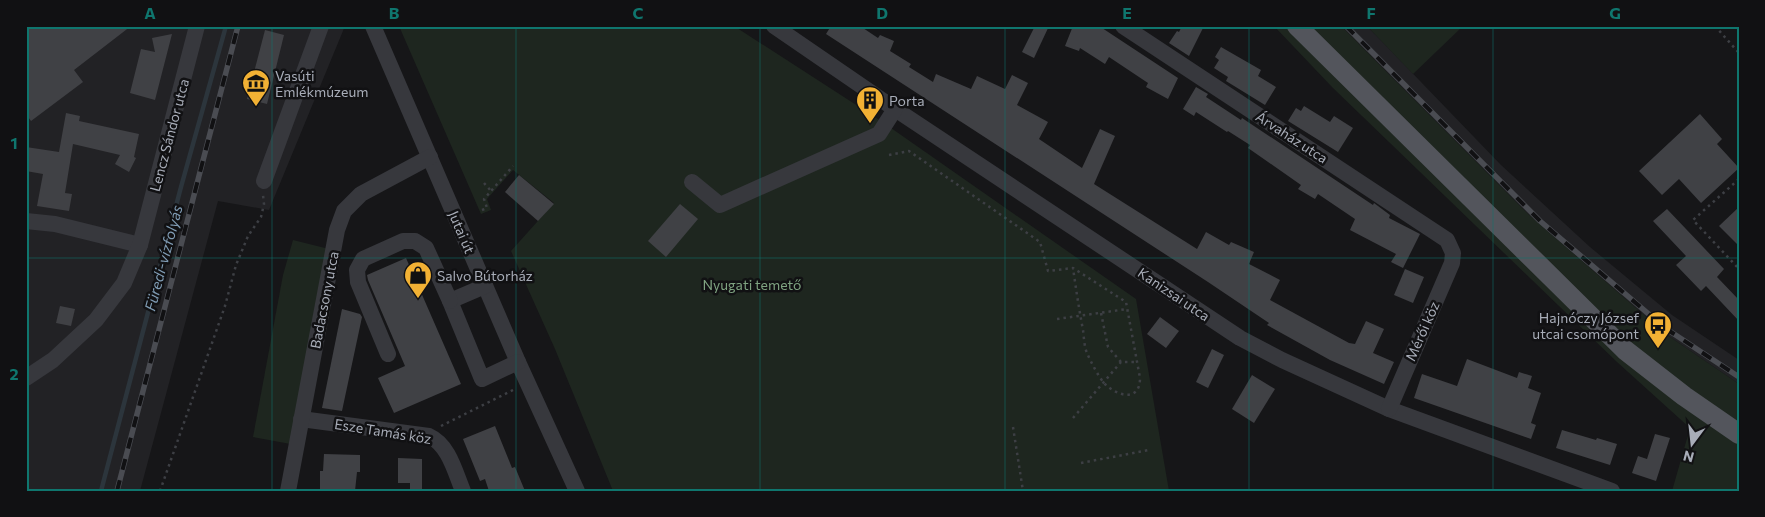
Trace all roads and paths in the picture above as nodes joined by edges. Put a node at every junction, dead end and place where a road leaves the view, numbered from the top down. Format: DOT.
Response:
graph roads {
  1 [pos="198,26"];
  2 [pos="321,26"];
  3 [pos="373,26"];
  4 [pos="774,26"];
  5 [pos="1123,26"];
  6 [pos="1297,26"];
  7 [pos="1715,26"];
  8 [pos="1739,53"];
  9 [pos="895,109"];
  10 [pos="889,155"];
  11 [pos="430,157"];
  12 [pos="513,166"];
  13 [pos="1739,179"];
  14 [pos="264,181"];
  15 [pos="692,182"];
  16 [pos="484,183"];
  17 [pos="491,191"];
  18 [pos="482,210"];
  19 [pos="26,221"];
  20 [pos="140,244"];
  21 [pos="1453,253"];
  22 [pos="1073,268"];
  23 [pos="1739,269"];
  24 [pos="485,286"];
  25 [pos="450,302"];
  26 [pos="1128,309"];
  27 [pos="1101,312"];
  28 [pos="1080,315"];
  29 [pos="1057,319"];
  30 [pos="388,354"];
  31 [pos="518,362"];
  32 [pos="1121,362"];
  33 [pos="1137,362"];
  34 [pos="26,378"];
  35 [pos="1104,382"];
  36 [pos="527,383"];
  37 [pos="1388,409"];
  38 [pos="1074,418"];
  39 [pos="301,420"];
  40 [pos="1013,427"];
  41 [pos="1739,434"];
  42 [pos="430,436"];
  43 [pos="1149,450"];
  44 [pos="1081,463"];
  45 [pos="160,491"];
  46 [pos="288,491"];
  47 [pos="463,491"];
  48 [pos="577,491"];
  49 [pos="1023,491"];
  50 [pos="1612,491"];
  1 -- 20 [label="street, Lencz Sándor utca"];
  2 -- 14 [label="street"];
  3 -- 11 [label="street, Jutai út"];
  4 -- 9 [label="street, Kanizsai utca"];
  5 -- 21 [label="street, Árvaház utca"];
  6 -- 41 [label="main road"];
  7 -- 8 [label="path"];
  9 -- 15 [label="street"];
  9 -- 37 [label="street, Kanizsai utca"];
  10 -- 22 [label="path"];
  11 -- 24 [label="street, Jutai út"];
  11 -- 39 [label="street, Badacsony utca"];
  12 -- 17 [label="path"];
  13 -- 23 [label="path"];
  14 -- 45 [label="path"];
  16 -- 17 [label="path"];
  17 -- 18 [label="path"];
  19 -- 20 [label="street"];
  20 -- 34 [label="street, Lencz Sándor utca"];
  21 -- 37 [label="street, Mérői köz"];
  22 -- 26 [label="path"];
  22 -- 28 [label="path"];
  24 -- 25 [label="street"];
  24 -- 31 [label="street, Jutai út"];
  25 -- 30 [label="street"];
  25 -- 31 [label="street"];
  26 -- 27 [label="path"];
  26 -- 33 [label="path"];
  27 -- 28 [label="path"];
  27 -- 32 [label="path"];
  28 -- 29 [label="path"];
  28 -- 35 [label="path"];
  31 -- 36 [label="street, Jutai út"];
  32 -- 33 [label="path"];
  32 -- 35 [label="path"];
  33 -- 35 [label="path"];
  35 -- 38 [label="path"];
  36 -- 42 [label="path"];
  36 -- 48 [label="street, Jutai út"];
  37 -- 50 [label="street, Kanizsai utca"];
  39 -- 42 [label="street, Esze Tamás köz"];
  39 -- 46 [label="street, Badacsony utca"];
  40 -- 49 [label="path"];
  42 -- 47 [label="street, Esze Tamás köz"];
  43 -- 44 [label="path"];
}
